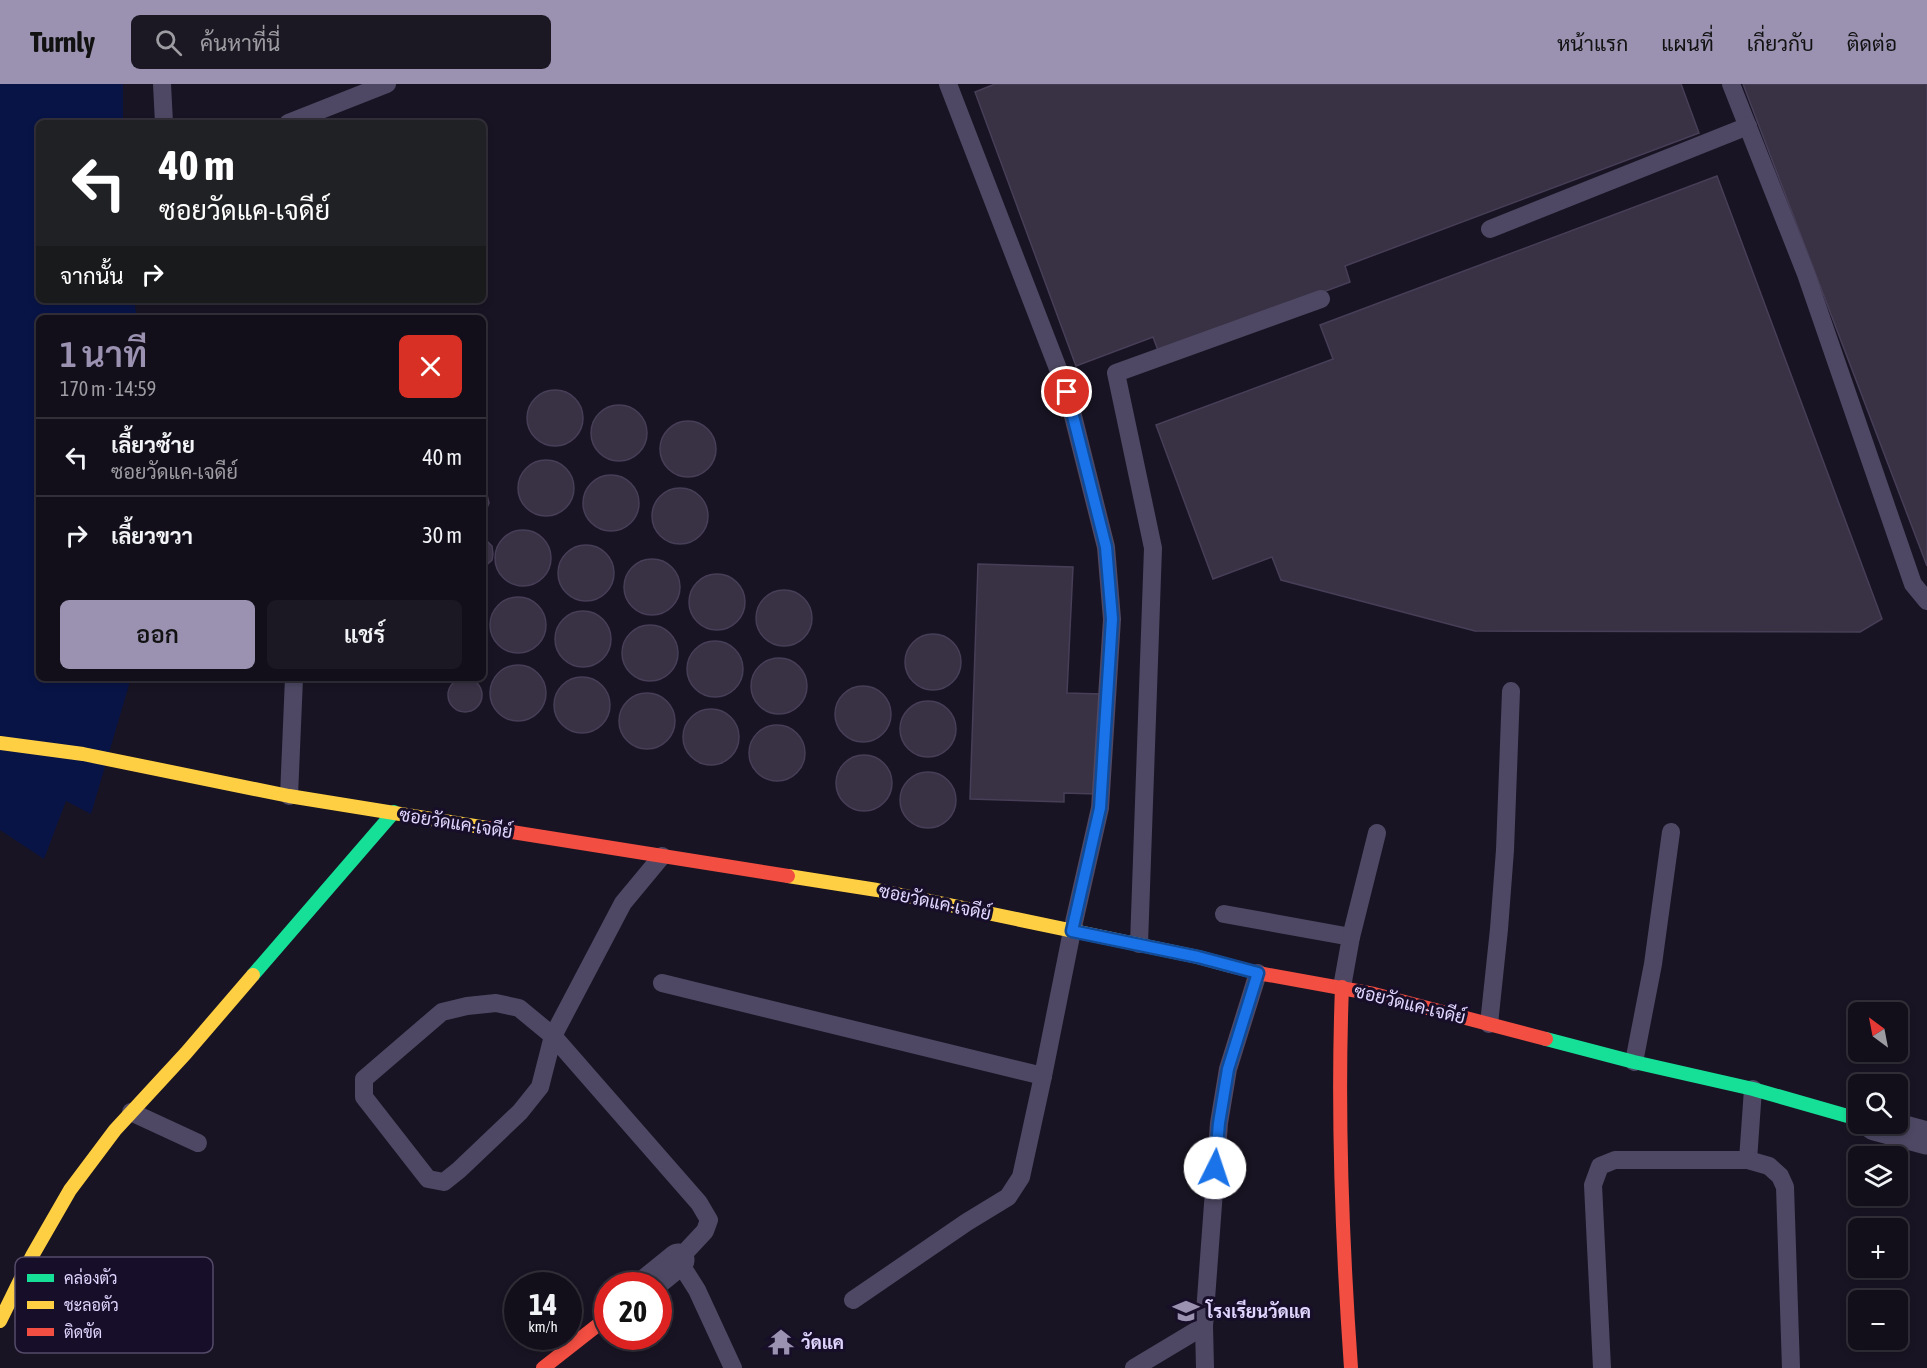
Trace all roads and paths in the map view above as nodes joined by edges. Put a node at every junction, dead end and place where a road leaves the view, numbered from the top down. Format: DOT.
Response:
graph roads {
  1 [pos="162,84"];
  2 [pos="387,84"];
  3 [pos="948,84"];
  4 [pos="1731,84"];
  5 [pos="164,120"];
  6 [pos="296,120"];
  7 [pos="1748,126"];
  8 [pos="1490,229"];
  9 [pos="1321,299"];
  10 [pos="1927,601"];
  11 [pos="294,681"];
  12 [pos="1511,691"];
  13 [pos="0,743"];
  14 [pos="289,796"];
  15 [pos="394,812"];
  16 [pos="1671,832"];
  17 [pos="1377,833"];
  18 [pos="662,856"];
  19 [pos="1224,914"];
  20 [pos="1072,931"];
  21 [pos="1351,937"];
  22 [pos="1138,944"];
  23 [pos="1258,973"];
  24 [pos="662,983"];
  25 [pos="1341,987"];
  26 [pos="1489,1024"];
  27 [pos="553,1036"];
  28 [pos="1634,1062"];
  29 [pos="1043,1076"];
  30 [pos="1753,1089"];
  31 [pos="131,1112"];
  32 [pos="1848,1116"];
  33 [pos="1908,1133"];
  34 [pos="1927,1138"];
  35 [pos="198,1143"];
  36 [pos="1748,1160"];
  37 [pos="32,1257"];
  38 [pos="678,1260"];
  39 [pos="663,1272"];
  40 [pos="15,1291"];
  41 [pos="853,1300"];
  42 [pos="0,1321"];
  43 [pos="1204,1326"];
  44 [pos="594,1328"];
  45 [pos="543,1368"];
  46 [pos="733,1368"];
  47 [pos="1134,1368"];
  48 [pos="1205,1368"];
  49 [pos="1351,1368"];
  50 [pos="1602,1368"];
  51 [pos="1791,1368"];
  1 -- 5 [label="lane"];
  2 -- 6 [label="lane"];
  3 -- 20 [label="lane"];
  4 -- 7 [label="lane"];
  7 -- 8 [label="lane"];
  7 -- 10 [label="lane"];
  9 -- 22 [label="lane"];
  11 -- 14 [label="lane"];
  12 -- 26 [label="lane"];
  13 -- 14 [label="street, ซอยวัดแค-เจดีย์"];
  14 -- 15 [label="street, ซอยวัดแค-เจดีย์"];
  15 -- 18 [label="street, ซอยวัดแค-เจดีย์"];
  15 -- 31 [label="street"];
  16 -- 28 [label="lane"];
  17 -- 21 [label="lane"];
  18 -- 20 [label="street, ซอยวัดแค-เจดีย์"];
  18 -- 27 [label="lane"];
  19 -- 21 [label="lane"];
  20 -- 22 [label="street, ซอยวัดแค-เจดีย์"];
  20 -- 29 [label="lane"];
  21 -- 25 [label="lane"];
  22 -- 23 [label="street, ซอยวัดแค-เจดีย์"];
  23 -- 25 [label="street, ซอยวัดแค-เจดีย์"];
  23 -- 43 [label="lane"];
  24 -- 29 [label="lane"];
  25 -- 26 [label="street, ซอยวัดแค-เจดีย์"];
  25 -- 49 [label="street"];
  26 -- 28 [label="street, ซอยวัดแค-เจดีย์"];
  27 -- 27 [label="lane"];
  27 -- 38 [label="lane"];
  28 -- 30 [label="street, ซอยวัดแค-เจดีย์"];
  29 -- 41 [label="lane"];
  30 -- 32 [label="street, ซอยวัดแค-เจดีย์"];
  30 -- 36 [label="lane"];
  31 -- 35 [label="lane"];
  31 -- 37 [label="street"];
  33 -- 34 [label="street"];
  36 -- 50 [label="lane"];
  36 -- 51 [label="lane"];
  38 -- 39 [label="street"];
  38 -- 46 [label="lane"];
  40 -- 42 [label="street"];
  43 -- 47 [label="lane"];
  43 -- 48 [label="lane"];
  44 -- 45 [label="street"];
}
